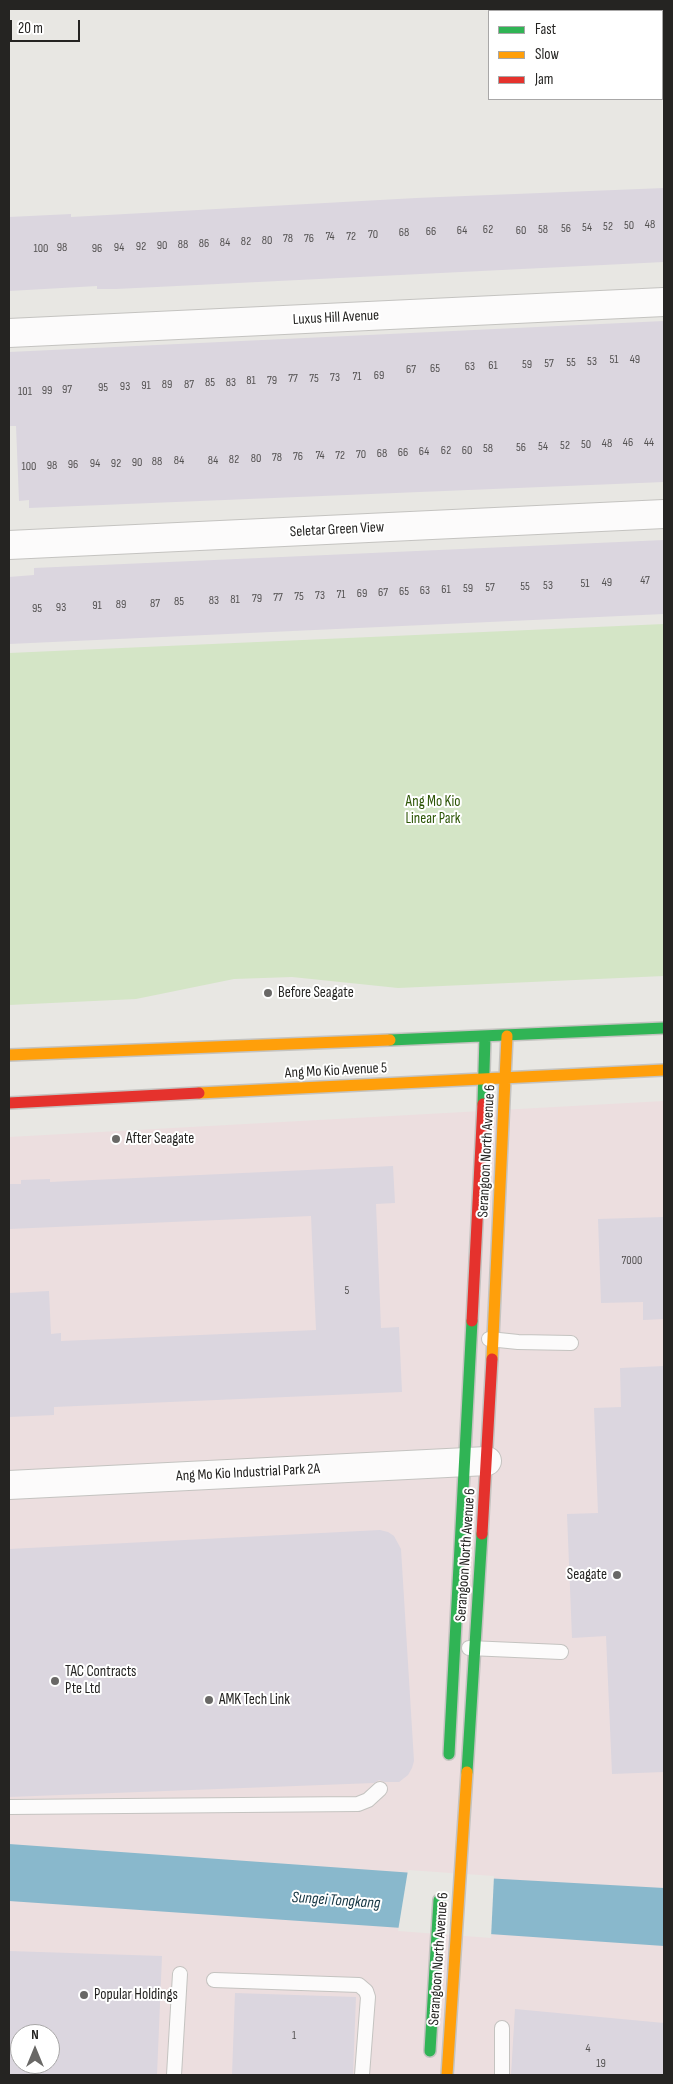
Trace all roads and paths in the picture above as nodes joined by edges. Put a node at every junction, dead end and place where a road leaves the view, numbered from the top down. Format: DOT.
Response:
graph roads {
  1 [pos="664,302"];
  2 [pos="9,333"];
  3 [pos="664,514"];
  4 [pos="9,545"];
  5 [pos="664,1028"];
  6 [pos="507,1036"];
  7 [pos="485,1037"];
  8 [pos="9,1055"];
  9 [pos="664,1070"];
  10 [pos="484,1079"];
  11 [pos="505,1079"];
  12 [pos="9,1103"];
  13 [pos="471,1338"];
  14 [pos="492,1340"];
  15 [pos="570,1343"];
  16 [pos="476,1462"];
  17 [pos="9,1485"];
  18 [pos="454,1647"];
  19 [pos="475,1648"];
  20 [pos="561,1652"];
  21 [pos="449,1761"];
  22 [pos="380,1789"];
  23 [pos="9,1806"];
  24 [pos="440,1887"];
  25 [pos="180,1974"];
  26 [pos="214,1980"];
  27 [pos="502,2028"];
  28 [pos="430,2065"];
  29 [pos="174,2075"];
  30 [pos="362,2075"];
  31 [pos="447,2075"];
  32 [pos="502,2075"];
  1 -- 2 [label="street, Luxus Hill Avenue"];
  3 -- 4 [label="street, Seletar Green View"];
  5 -- 6 [label="street, Ang Mo Kio Avenue 5"];
  6 -- 7 [label="street, Ang Mo Kio Avenue 5"];
  6 -- 11 [label="street, Serangoon North Avenue 6"];
  7 -- 8 [label="street, Ang Mo Kio Avenue 5"];
  7 -- 10 [label="street, Serangoon North Avenue 6"];
  9 -- 11 [label="street, Ang Mo Kio Avenue 5"];
  10 -- 11 [label="street, Ang Mo Kio Avenue 5"];
  10 -- 12 [label="street, Ang Mo Kio Avenue 5"];
  10 -- 13 [label="street, Serangoon North Avenue 6"];
  11 -- 14 [label="street, Serangoon North Avenue 6"];
  13 -- 14 [label="lane"];
  13 -- 16 [label="street, Serangoon North Avenue 6"];
  14 -- 15 [label="lane"];
  14 -- 16 [label="street, Serangoon North Avenue 6"];
  16 -- 17 [label="street, Ang Mo Kio Industrial Park 2A"];
  16 -- 18 [label="street, Serangoon North Avenue 6"];
  16 -- 19 [label="street, Serangoon North Avenue 6"];
  18 -- 19 [label="lane"];
  18 -- 21 [label="street, Serangoon North Avenue 6"];
  19 -- 20 [label="lane"];
  19 -- 31 [label="street, Serangoon North Avenue 6"];
  22 -- 23 [label="lane"];
  24 -- 28 [label="street, Serangoon North Avenue 6"];
  25 -- 29 [label="lane"];
  26 -- 30 [label="lane"];
  27 -- 32 [label="lane"];
}
